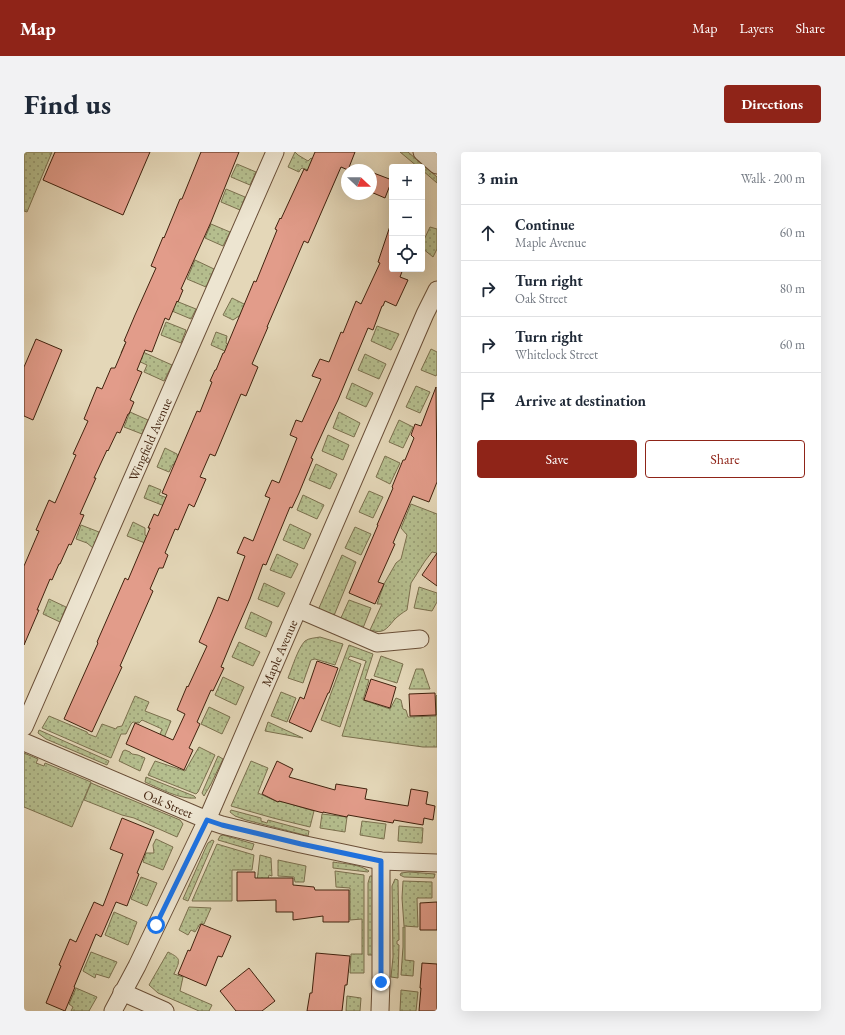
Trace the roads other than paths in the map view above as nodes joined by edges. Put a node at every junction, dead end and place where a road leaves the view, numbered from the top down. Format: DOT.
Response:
graph roads {
  1 [pos="275,152"];
  2 [pos="422,152"];
  3 [pos="437,165"];
  4 [pos="437,290"];
  5 [pos="298,609"];
  6 [pos="420,639"];
  7 [pos="24,727"];
  8 [pos="24,742"];
  9 [pos="207,820"];
  10 [pos="381,861"];
  11 [pos="437,863"];
  12 [pos="122,992"];
  13 [pos="113,1011"];
  14 [pos="165,1011"];
  15 [pos="380,1011"];
  1 -- 7 [label="street, Wingfield Avenue"];
  2 -- 3 [label="street"];
  4 -- 5 [label="street, Maple Avenue"];
  5 -- 6 [label="street"];
  5 -- 9 [label="street, Maple Avenue"];
  8 -- 9 [label="street, Oak Street"];
  9 -- 10 [label="street, Oak Street"];
  9 -- 12 [label="street, Maple Avenue"];
  10 -- 11 [label="street, Oak Street"];
  10 -- 15 [label="street"];
  12 -- 13 [label="street, Maple Avenue"];
  12 -- 14 [label="street"];
}
